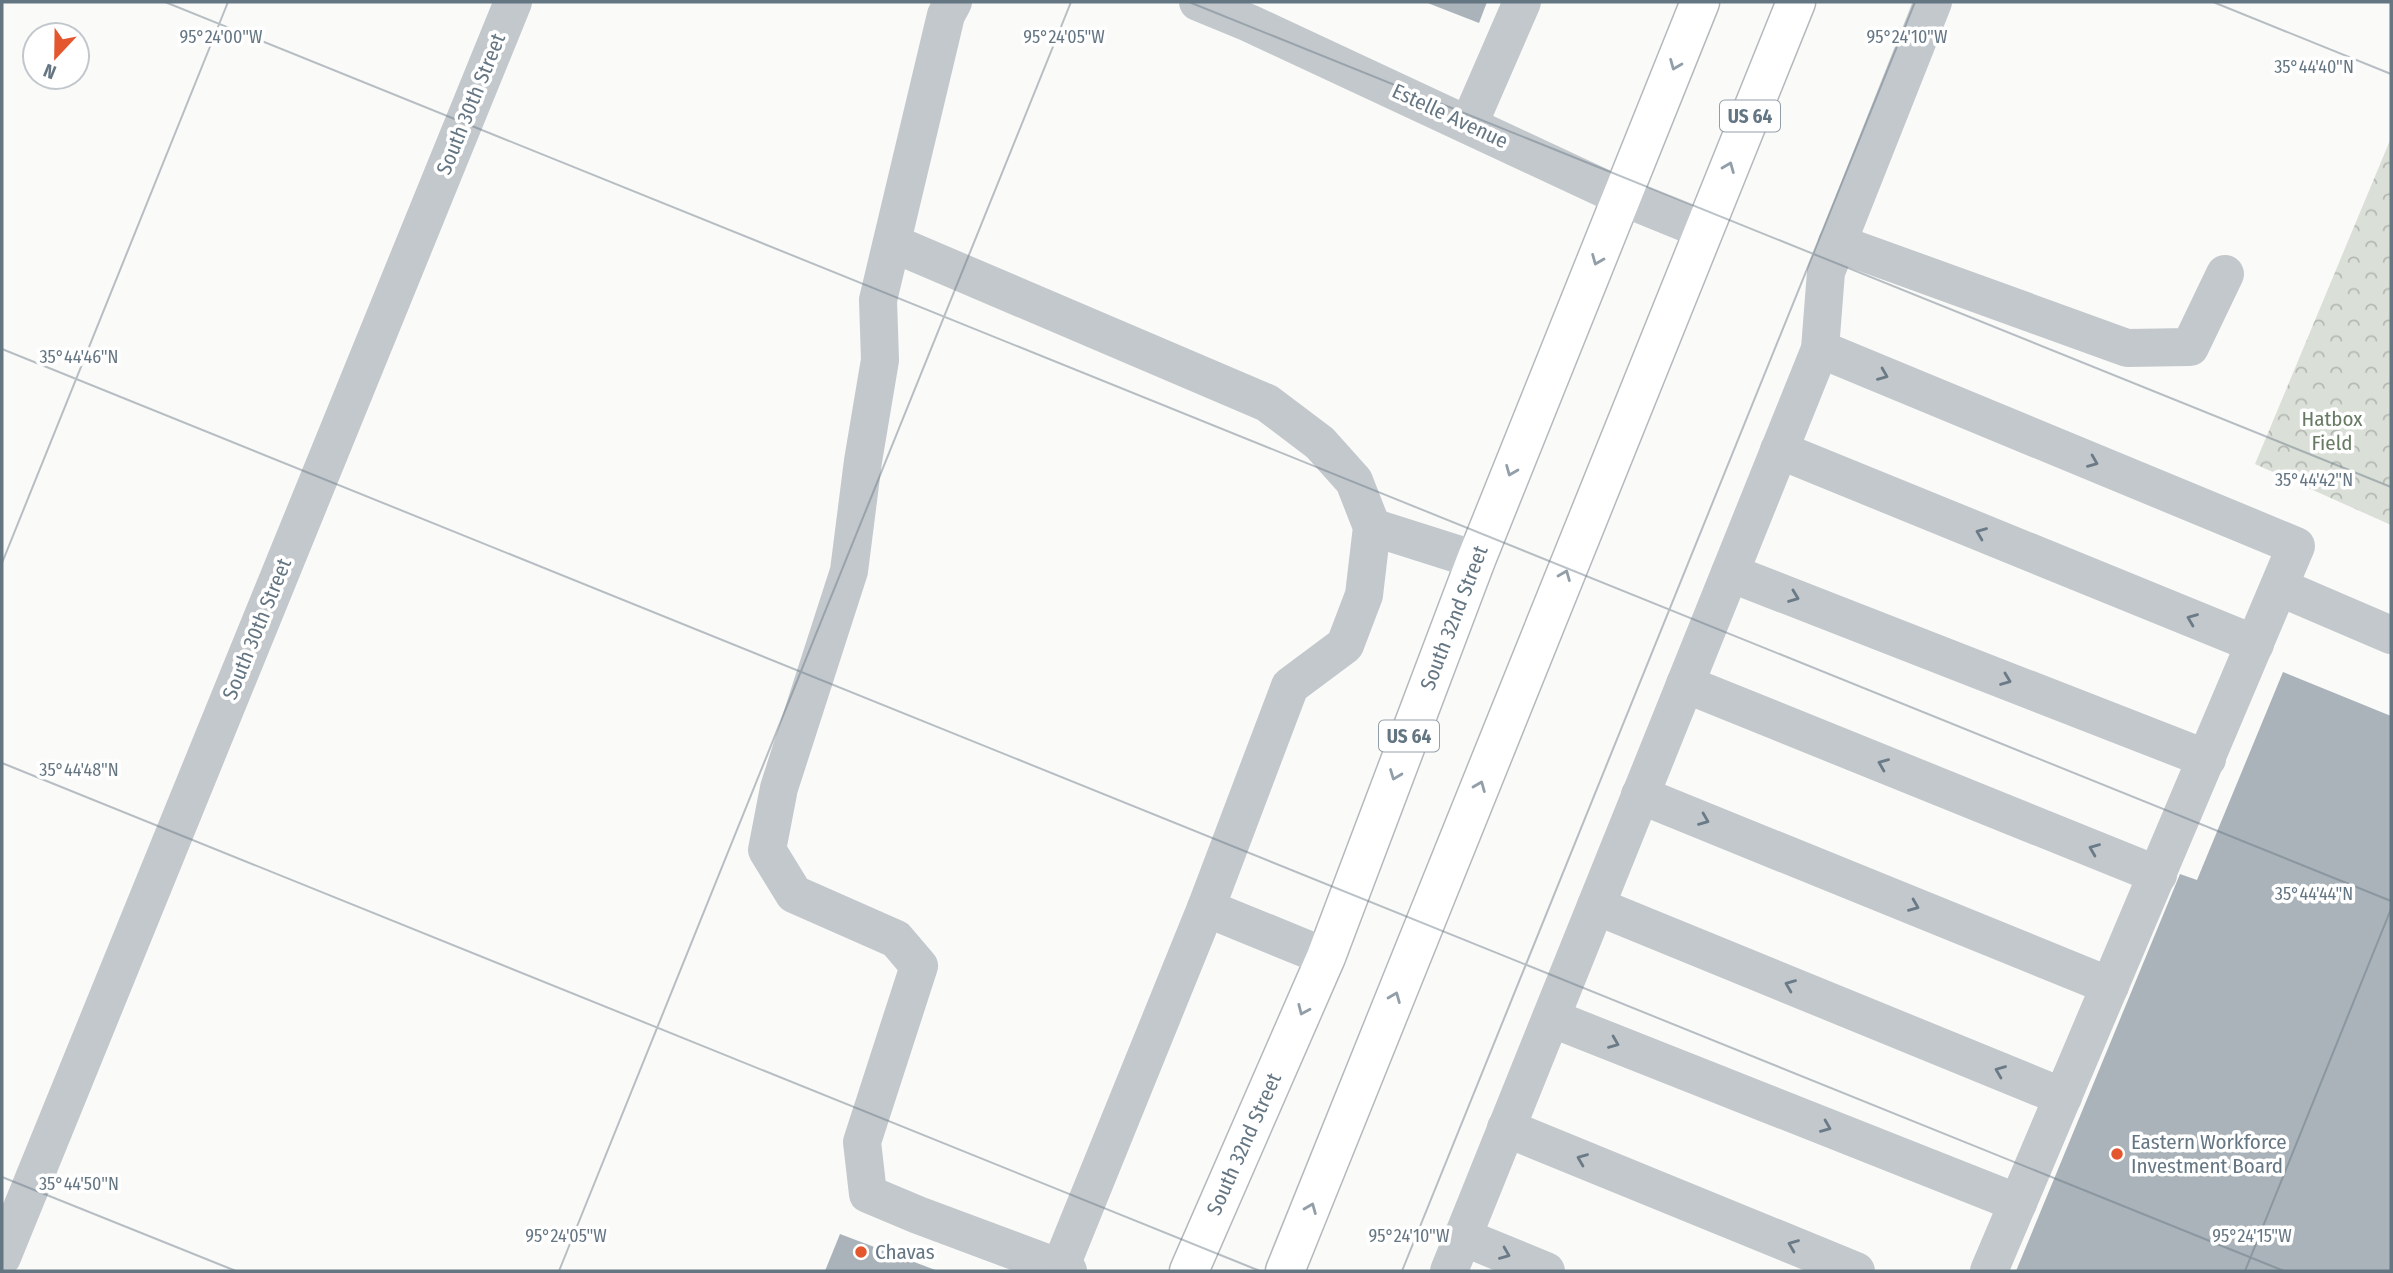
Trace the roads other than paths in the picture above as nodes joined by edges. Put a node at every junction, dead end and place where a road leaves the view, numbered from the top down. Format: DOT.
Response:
graph roads {
  1 [pos="513,2"];
  2 [pos="953,2"];
  3 [pos="1198,2"];
  4 [pos="1522,2"];
  5 [pos="1700,2"];
  6 [pos="1796,2"];
  7 [pos="1933,2"];
  8 [pos="1469,124"];
  9 [pos="1622,197"];
  10 [pos="1703,230"];
  11 [pos="892,243"];
  12 [pos="1837,243"];
  13 [pos="2225,274"];
  14 [pos="1820,349"];
  15 [pos="1779,450"];
  16 [pos="1371,527"];
  17 [pos="1476,560"];
  18 [pos="1730,573"];
  19 [pos="2279,587"];
  20 [pos="2391,635"];
  21 [pos="2255,645"];
  22 [pos="1685,684"];
  23 [pos="2207,759"];
  24 [pos="1640,795"];
  25 [pos="2158,875"];
  26 [pos="1596,906"];
  27 [pos="1206,908"];
  28 [pos="1326,957"];
  29 [pos="2110,986"];
  30 [pos="1551,1018"];
  31 [pos="2063,1097"];
  32 [pos="1506,1128"];
  33 [pos="2018,1203"];
  34 [pos="1456,1254"];
  35 [pos="2,1257"];
  36 [pos="1064,1270"];
  37 [pos="1189,1271"];
  38 [pos="1285,1271"];
  39 [pos="1546,1271"];
  40 [pos="1856,1271"];
  41 [pos="1989,1271"];
  1 -- 35 [label="street, South 30th Street"];
  2 -- 11 [label="street"];
  3 -- 8 [label="street, Estelle Avenue"];
  4 -- 8 [label="street"];
  5 -- 9 [label="highway, South 32nd Street / US 64, one-way"];
  10 -- 6 [label="highway, US 64, one-way"];
  7 -- 12 [label="street"];
  8 -- 9 [label="street, Estelle Avenue"];
  9 -- 10 [label="street, Estelle Avenue"];
  9 -- 17 [label="highway, South 32nd Street / US 64, one-way"];
  38 -- 10 [label="highway, US 64, one-way"];
  11 -- 16 [label="street"];
  11 -- 36 [label="street"];
  12 -- 13 [label="street"];
  12 -- 14 [label="street"];
  14 -- 15 [label="street"];
  14 -- 19 [label="street, one-way"];
  15 -- 18 [label="street"];
  21 -- 15 [label="street, one-way"];
  16 -- 17 [label="street"];
  16 -- 27 [label="street"];
  17 -- 28 [label="highway, South 32nd Street / US 64, one-way"];
  18 -- 22 [label="street"];
  18 -- 23 [label="street, one-way"];
  19 -- 20 [label="street"];
  19 -- 21 [label="street"];
  21 -- 23 [label="street"];
  22 -- 24 [label="street"];
  25 -- 22 [label="street, one-way"];
  23 -- 25 [label="street"];
  24 -- 26 [label="street"];
  24 -- 29 [label="street, one-way"];
  25 -- 29 [label="street"];
  26 -- 30 [label="street"];
  31 -- 26 [label="street, one-way"];
  27 -- 28 [label="street"];
  27 -- 36 [label="street"];
  28 -- 37 [label="highway, South 32nd Street / US 64, one-way"];
  29 -- 31 [label="street"];
  30 -- 32 [label="street"];
  30 -- 33 [label="street, one-way"];
  31 -- 33 [label="street"];
  32 -- 34 [label="street"];
  40 -- 32 [label="street, one-way"];
  33 -- 41 [label="street"];
  34 -- 39 [label="street, one-way"];
}
